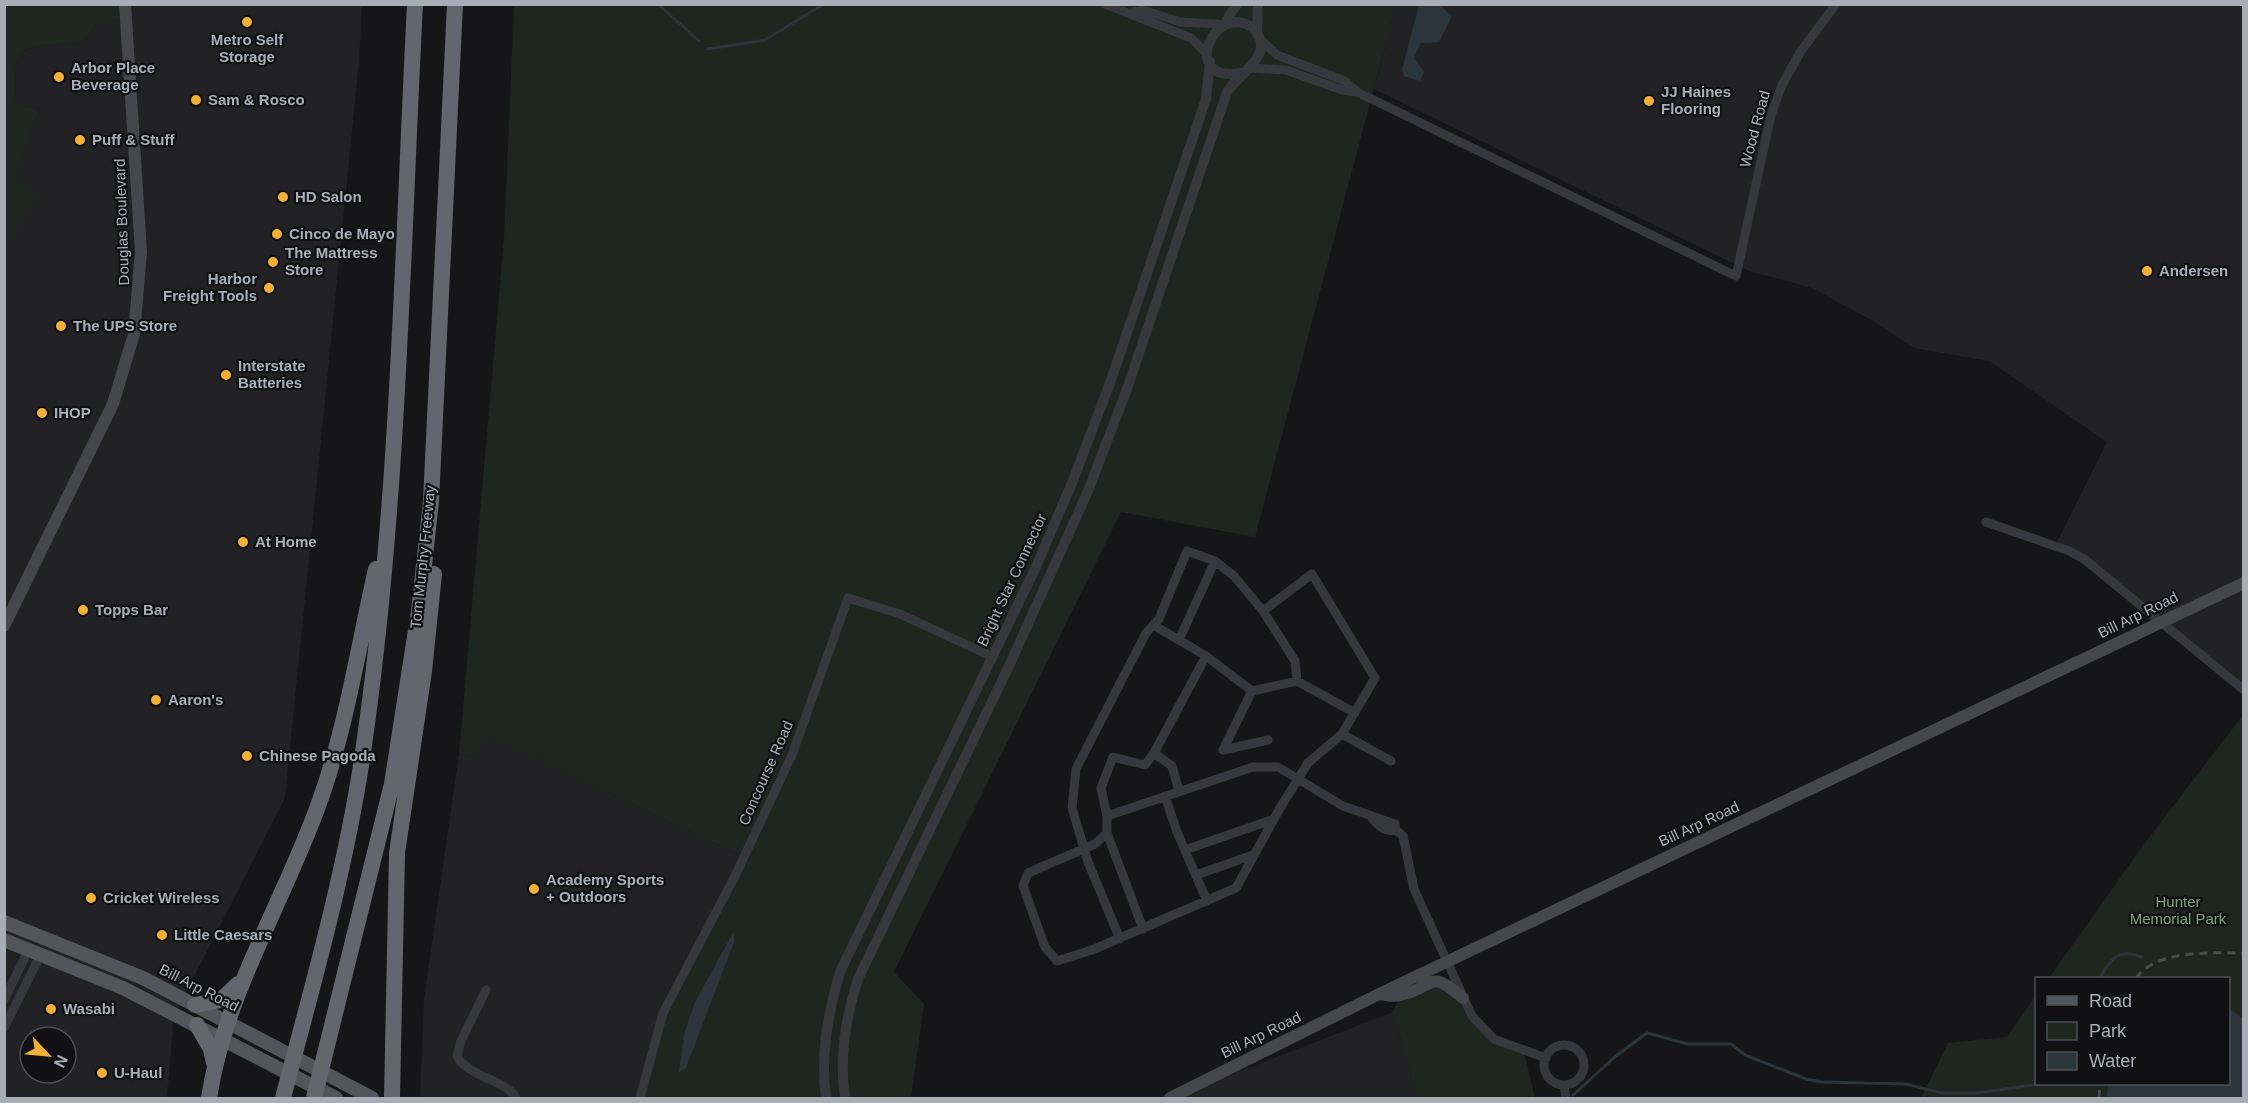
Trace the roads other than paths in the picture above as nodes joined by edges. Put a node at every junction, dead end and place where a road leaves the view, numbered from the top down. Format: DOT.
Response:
graph roads {
  1 [pos="125,4"];
  2 [pos="415,4"];
  3 [pos="455,4"];
  4 [pos="1105,4"];
  5 [pos="1237,4"];
  6 [pos="1258,4"];
  7 [pos="1836,4"];
  8 [pos="1130,13"];
  9 [pos="1222,22"];
  10 [pos="1258,36"];
  11 [pos="1209,58"];
  12 [pos="1246,71"];
  13 [pos="1357,92"];
  14 [pos="431,501"];
  15 [pos="388,515"];
  16 [pos="1986,522"];
  17 [pos="1215,561"];
  18 [pos="2244,583"];
  19 [pos="1263,611"];
  20 [pos="2161,622"];
  21 [pos="4,626"];
  22 [pos="1153,626"];
  23 [pos="1179,640"];
  24 [pos="1206,656"];
  25 [pos="993,657"];
  26 [pos="1297,681"];
  27 [pos="2244,690"];
  28 [pos="1252,691"];
  29 [pos="1355,713"];
  30 [pos="1342,734"];
  31 [pos="1268,740"];
  32 [pos="1154,753"];
  33 [pos="1391,761"];
  34 [pos="1298,779"];
  35 [pos="1179,791"];
  36 [pos="1166,796"];
  37 [pos="1107,816"];
  38 [pos="1274,819"];
  39 [pos="1107,833"];
  40 [pos="1084,849"];
  41 [pos="1185,850"];
  42 [pos="1253,855"];
  43 [pos="1196,875"];
  44 [pos="1207,901"];
  45 [pos="4,922"];
  46 [pos="1143,929"];
  47 [pos="1120,939"];
  48 [pos="4,940"];
  49 [pos="35,952"];
  50 [pos="1446,963"];
  51 [pos="242,979"];
  52 [pos="486,990"];
  53 [pos="1379,994"];
  54 [pos="1463,998"];
  55 [pos="4,1000"];
  56 [pos="195,1005"];
  57 [pos="227,1021"];
  58 [pos="197,1025"];
  59 [pos="4,1028"];
  60 [pos="223,1039"];
  61 [pos="1546,1058"];
  62 [pos="214,1063"];
  63 [pos="391,1079"];
  64 [pos="1564,1085"];
  65 [pos="208,1098"];
  66 [pos="283,1098"];
  67 [pos="314,1098"];
  68 [pos="336,1098"];
  69 [pos="372,1098"];
  70 [pos="378,1098"];
  71 [pos="392,1098"];
  72 [pos="516,1098"];
  73 [pos="640,1098"];
  74 [pos="826,1098"];
  75 [pos="844,1098"];
  76 [pos="1170,1098"];
  77 [pos="1566,1098"];
  1 -- 21 [label="main road, Douglas Boulevard"];
  2 -- 15 [label="highway"];
  3 -- 14 [label="highway, Tom Murphy Freeway"];
  4 -- 8 [label="street"];
  5 -- 9 [label="street"];
  6 -- 10 [label="street"];
  7 -- 13 [label="street, Wood Road"];
  8 -- 9 [label="street"];
  8 -- 11 [label="street"];
  9 -- 10 [label="street"];
  9 -- 11 [label="street"];
  10 -- 12 [label="street"];
  10 -- 13 [label="street"];
  11 -- 12 [label="street"];
  11 -- 25 [label="street, Bright Star Connector"];
  12 -- 13 [label="street"];
  12 -- 75 [label="street"];
  14 -- 63 [label="highway"];
  14 -- 67 [label="highway, Tom Murphy Freeway"];
  15 -- 51 [label="highway"];
  15 -- 66 [label="highway"];
  16 -- 20 [label="street"];
  17 -- 19 [label="street"];
  17 -- 22 [label="street"];
  17 -- 23 [label="street"];
  18 -- 20 [label="main road, Bill Arp Road"];
  19 -- 26 [label="street"];
  19 -- 29 [label="street"];
  20 -- 27 [label="street"];
  20 -- 50 [label="main road, Bill Arp Road"];
  22 -- 23 [label="street"];
  22 -- 40 [label="street"];
  23 -- 24 [label="street"];
  24 -- 28 [label="street"];
  24 -- 32 [label="street"];
  25 -- 73 [label="street, Concourse Road"];
  25 -- 74 [label="street, Bright Star Connector"];
  26 -- 28 [label="street"];
  26 -- 29 [label="street"];
  28 -- 31 [label="street"];
  29 -- 30 [label="street"];
  30 -- 33 [label="street"];
  30 -- 34 [label="street"];
  32 -- 35 [label="street"];
  32 -- 37 [label="street"];
  34 -- 35 [label="street"];
  34 -- 38 [label="street"];
  34 -- 50 [label="street"];
  35 -- 36 [label="street"];
  36 -- 37 [label="street"];
  36 -- 41 [label="street"];
  37 -- 39 [label="street"];
  38 -- 41 [label="street"];
  38 -- 42 [label="street"];
  39 -- 40 [label="street"];
  39 -- 46 [label="street"];
  40 -- 47 [label="street"];
  40 -- 47 [label="street"];
  41 -- 43 [label="street"];
  42 -- 43 [label="street"];
  42 -- 44 [label="street"];
  43 -- 44 [label="street"];
  44 -- 46 [label="street"];
  45 -- 56 [label="main road, Bill Arp Road"];
  46 -- 47 [label="street"];
  48 -- 49 [label="main road"];
  49 -- 55 [label="street"];
  49 -- 58 [label="main road"];
  49 -- 59 [label="street"];
  50 -- 53 [label="main road, Bill Arp Road"];
  50 -- 54 [label="street"];
  51 -- 56 [label="highway"];
  51 -- 57 [label="highway"];
  52 -- 72 [label="street"];
  53 -- 54 [label="main road"];
  53 -- 76 [label="main road, Bill Arp Road"];
  54 -- 61 [label="street"];
  56 -- 57 [label="main road, Bill Arp Road"];
  57 -- 60 [label="highway"];
  57 -- 69 [label="main road, Bill Arp Road"];
  58 -- 60 [label="main road"];
  58 -- 62 [label="highway"];
  60 -- 62 [label="highway"];
  60 -- 68 [label="main road"];
  61 -- 64 [label="street"];
  61 -- 64 [label="street"];
  62 -- 65 [label="highway"];
  63 -- 70 [label="highway"];
  63 -- 71 [label="highway"];
  64 -- 77 [label="street"];
}
